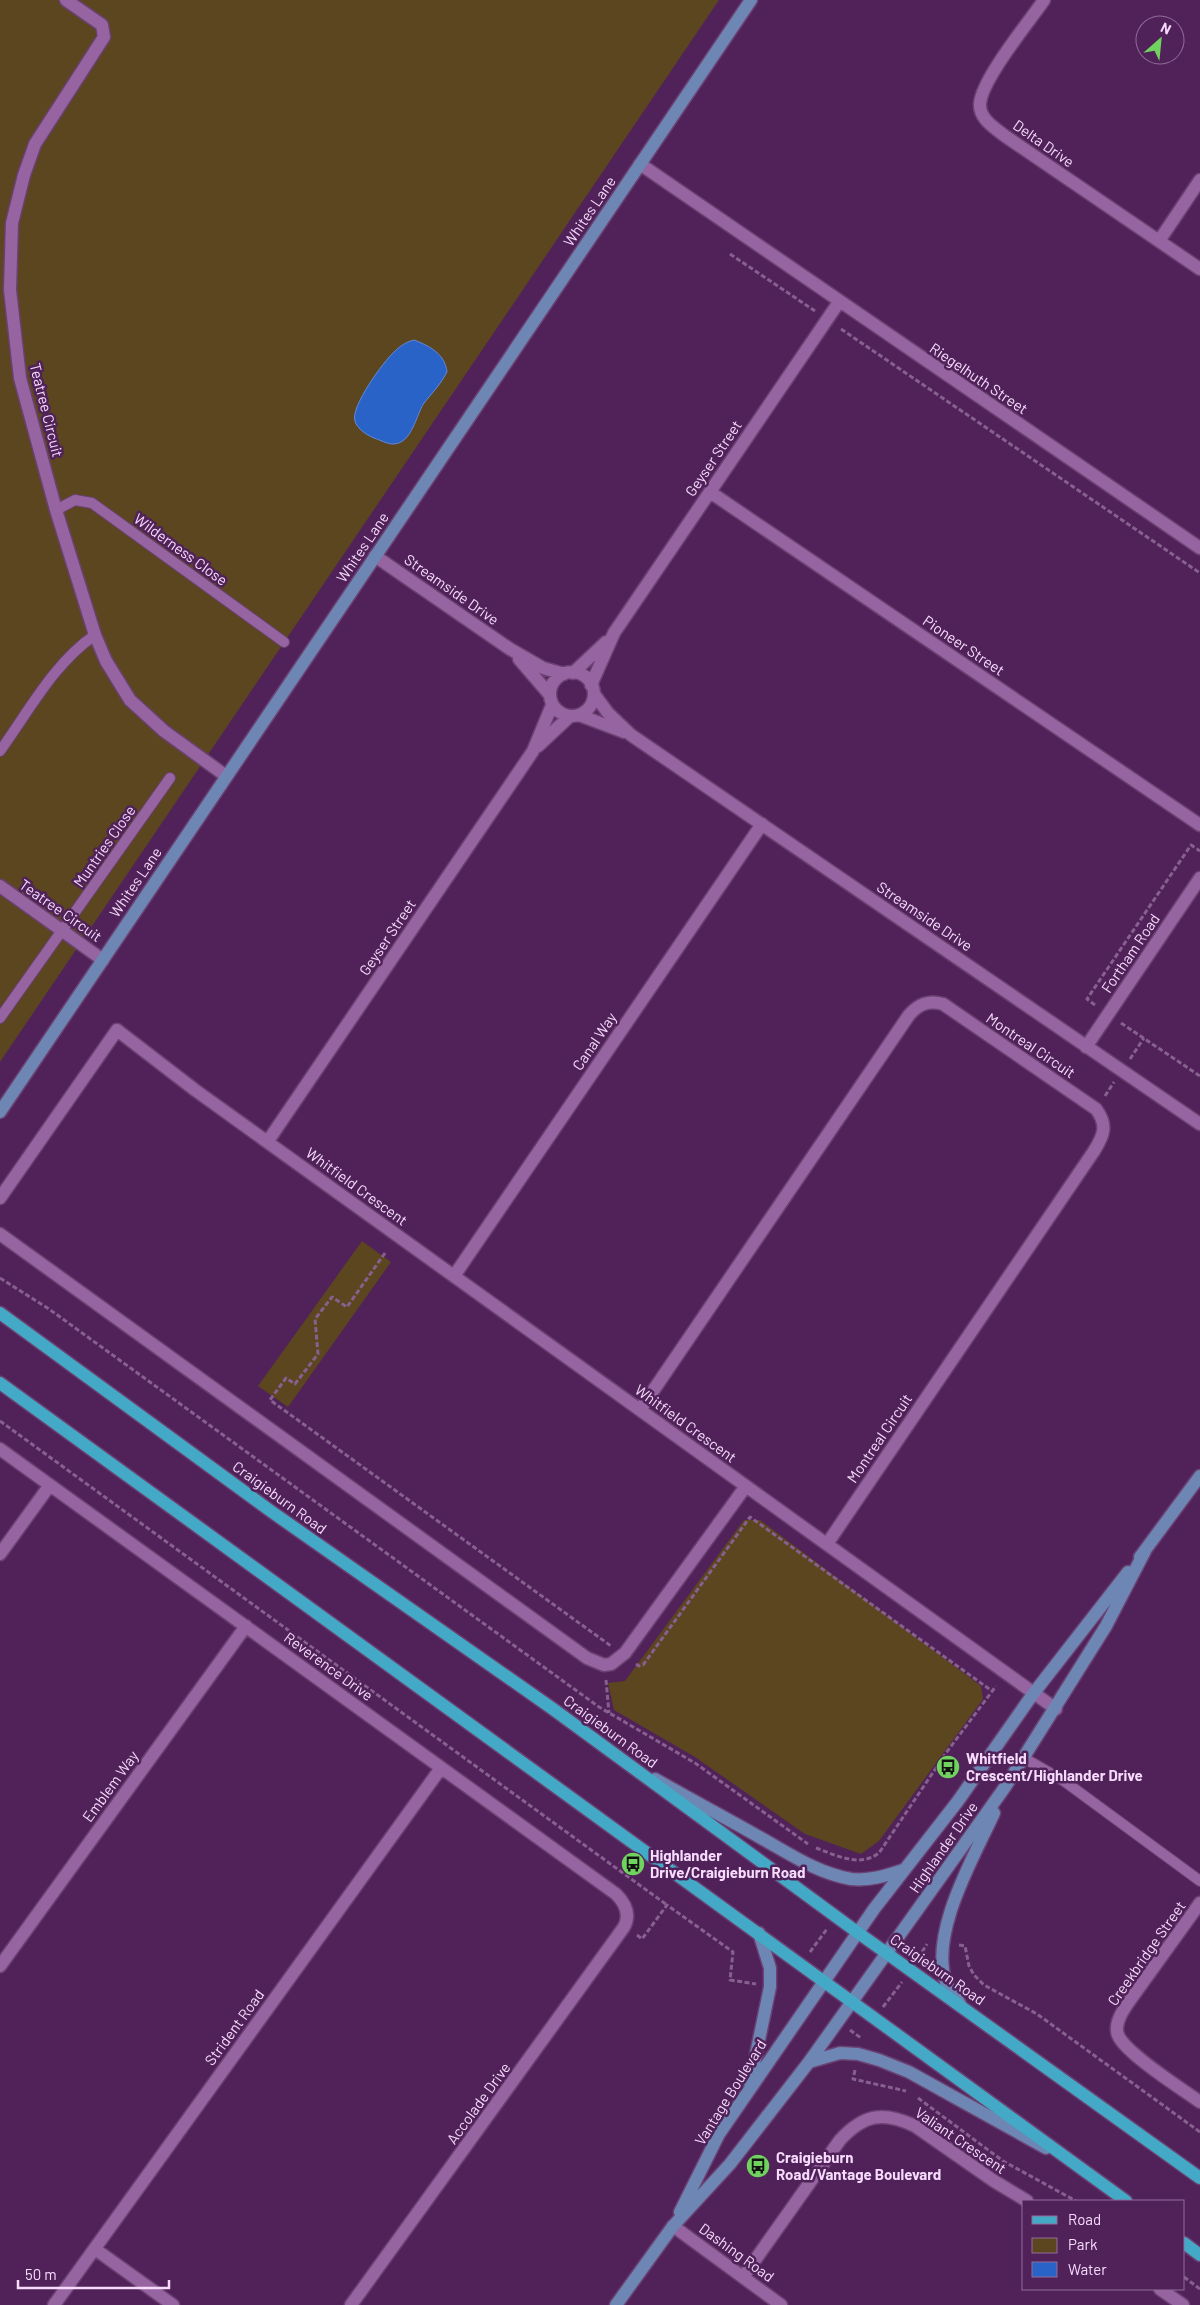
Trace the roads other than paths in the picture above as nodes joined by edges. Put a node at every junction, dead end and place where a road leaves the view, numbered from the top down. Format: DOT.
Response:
graph roads {
  1 [pos="66,0"];
  2 [pos="751,0"];
  3 [pos="1044,0"];
  4 [pos="640,164"];
  5 [pos="1200,180"];
  6 [pos="1158,241"];
  7 [pos="1200,270"];
  8 [pos="839,302"];
  9 [pos="710,492"];
  10 [pos="56,510"];
  11 [pos="1200,548"];
  12 [pos="375,556"];
  13 [pos="614,633"];
  14 [pos="95,635"];
  15 [pos="284,642"];
  16 [pos="510,649"];
  17 [pos="569,673"];
  18 [pos="593,689"];
  19 [pos="551,700"];
  20 [pos="574,716"];
  21 [pos="631,735"];
  22 [pos="0,751"];
  23 [pos="533,751"];
  24 [pos="226,776"];
  25 [pos="170,778"];
  26 [pos="762,824"];
  27 [pos="1200,825"];
  28 [pos="1200,878"];
  29 [pos="0,886"];
  30 [pos="62,931"];
  31 [pos="103,960"];
  32 [pos="0,1018"];
  33 [pos="1086,1047"];
  34 [pos="0,1112"];
  35 [pos="1200,1124"];
  36 [pos="268,1141"];
  37 [pos="0,1198"];
  38 [pos="0,1234"];
  39 [pos="454,1276"];
  40 [pos="0,1313"];
  41 [pos="0,1383"];
  42 [pos="640,1410"];
  43 [pos="0,1449"];
  44 [pos="1200,1476"];
  45 [pos="50,1485"];
  46 [pos="746,1486"];
  47 [pos="827,1544"];
  48 [pos="1145,1551"];
  49 [pos="0,1554"];
  50 [pos="246,1626"];
  51 [pos="1033,1694"];
  52 [pos="1056,1709"];
  53 [pos="1024,1758"];
  54 [pos="622,1760"];
  55 [pos="441,1768"];
  56 [pos="1005,1788"];
  57 [pos="903,1870"];
  58 [pos="1200,1881"];
  59 [pos="1200,1903"];
  60 [pos="626,1922"];
  61 [pos="858,1932"];
  62 [pos="758,1933"];
  63 [pos="888,1953"];
  64 [pos="0,1966"];
  65 [pos="823,1982"];
  66 [pos="852,2003"];
  67 [pos="960,2004"];
  68 [pos="809,2062"];
  69 [pos="749,2088"];
  70 [pos="1200,2102"];
  71 [pos="1077,2165"];
  72 [pos="1200,2178"];
  73 [pos="1025,2200"];
  74 [pos="1125,2200"];
  75 [pos="673,2226"];
  76 [pos="1185,2244"];
  77 [pos="95,2249"];
  78 [pos="1200,2255"];
  79 [pos="743,2277"];
  80 [pos="1161,2290"];
  81 [pos="1179,2304"];
  82 [pos="54,2305"];
  83 [pos="173,2305"];
  84 [pos="351,2305"];
  85 [pos="616,2305"];
  86 [pos="781,2305"];
  1 -- 10 [label="street, Teatree Circuit"];
  2 -- 4 [label="street, Whites Lane"];
  3 -- 6 [label="street, Delta Drive"];
  4 -- 8 [label="street, Riegelhuth Street"];
  4 -- 12 [label="street, Whites Lane"];
  5 -- 6 [label="street"];
  6 -- 7 [label="street, Delta Drive"];
  8 -- 9 [label="street, Geyser Street"];
  8 -- 11 [label="street, Riegelhuth Street"];
  9 -- 13 [label="street, Geyser Street"];
  9 -- 27 [label="street, Pioneer Street"];
  10 -- 14 [label="street, Teatree Circuit"];
  10 -- 15 [label="lane, Wilderness Close"];
  12 -- 16 [label="street, Streamside Drive"];
  12 -- 24 [label="street, Whites Lane"];
  13 -- 17 [label="street, Geyser Street"];
  13 -- 18 [label="street, Geyser Street"];
  14 -- 22 [label="lane"];
  14 -- 24 [label="street, Teatree Circuit"];
  16 -- 17 [label="street, Streamside Drive"];
  16 -- 19 [label="street, Streamside Drive"];
  17 -- 18 [label="street"];
  17 -- 19 [label="street"];
  18 -- 20 [label="street"];
  18 -- 21 [label="street, Streamside Drive"];
  19 -- 20 [label="street"];
  19 -- 23 [label="street, Geyser Street"];
  20 -- 21 [label="street, Streamside Drive"];
  20 -- 23 [label="street, Geyser Street"];
  21 -- 26 [label="street, Streamside Drive"];
  23 -- 36 [label="street, Geyser Street"];
  24 -- 31 [label="street, Whites Lane"];
  25 -- 30 [label="lane, Muntries Close"];
  26 -- 33 [label="street, Streamside Drive"];
  26 -- 39 [label="street, Canal Way"];
  28 -- 33 [label="street, Fortham Road"];
  29 -- 30 [label="street, Teatree Circuit"];
  30 -- 31 [label="street, Teatree Circuit"];
  30 -- 32 [label="lane, Muntries Close"];
  31 -- 34 [label="street, Whites Lane"];
  33 -- 35 [label="street, Streamside Drive"];
  36 -- 37 [label="street, Whitfield Crescent"];
  36 -- 39 [label="street, Whitfield Crescent"];
  38 -- 46 [label="street"];
  39 -- 42 [label="street, Whitfield Crescent"];
  40 -- 54 [label="main road, Craigieburn Road"];
  41 -- 62 [label="main road"];
  42 -- 46 [label="street, Whitfield Crescent"];
  42 -- 47 [label="street, Montreal Circuit"];
  43 -- 45 [label="street, Reverence Drive"];
  44 -- 48 [label="street, Highlander Drive"];
  45 -- 49 [label="street"];
  45 -- 50 [label="street, Reverence Drive"];
  46 -- 47 [label="street, Whitfield Crescent"];
  47 -- 51 [label="street, Whitfield Crescent"];
  48 -- 51 [label="street, Highlander Drive"];
  48 -- 52 [label="street, Highlander Drive"];
  50 -- 55 [label="street, Reverence Drive"];
  50 -- 64 [label="street, Emblem Way"];
  51 -- 52 [label="street, Whitfield Crescent"];
  51 -- 57 [label="street, Highlander Drive"];
  52 -- 53 [label="street, Highlander Drive"];
  53 -- 56 [label="street, Highlander Drive"];
  53 -- 58 [label="lane"];
  54 -- 57 [label="street"];
  54 -- 61 [label="main road, Craigieburn Road"];
  55 -- 60 [label="street, Reverence Drive"];
  55 -- 77 [label="street, Strident Road"];
  56 -- 63 [label="street, Highlander Drive"];
  56 -- 67 [label="street"];
  57 -- 61 [label="street, Highlander Drive"];
  59 -- 70 [label="street, Creekbridge Street"];
  60 -- 84 [label="street, Accolade Drive"];
  61 -- 63 [label="main road, Craigieburn Road"];
  61 -- 65 [label="street, Highlander Drive"];
  62 -- 65 [label="main road"];
  62 -- 69 [label="street"];
  63 -- 66 [label="street, Highlander Drive"];
  63 -- 67 [label="main road, Craigieburn Road"];
  65 -- 66 [label="main road"];
  65 -- 69 [label="street, Vantage Boulevard"];
  66 -- 68 [label="street, Vantage Boulevard"];
  66 -- 71 [label="main road"];
  67 -- 72 [label="main road, Craigieburn Road"];
  68 -- 71 [label="street"];
  68 -- 75 [label="street, Vantage Boulevard"];
  69 -- 75 [label="street, Vantage Boulevard"];
  71 -- 74 [label="main road"];
  73 -- 79 [label="street, Valiant Crescent"];
  75 -- 79 [label="street, Dashing Road"];
  75 -- 85 [label="street, Vantage Boulevard"];
  76 -- 78 [label="main road"];
  77 -- 82 [label="street, Strident Road"];
  77 -- 83 [label="street"];
  79 -- 86 [label="street, Dashing Road"];
  80 -- 81 [label="street"];
}
